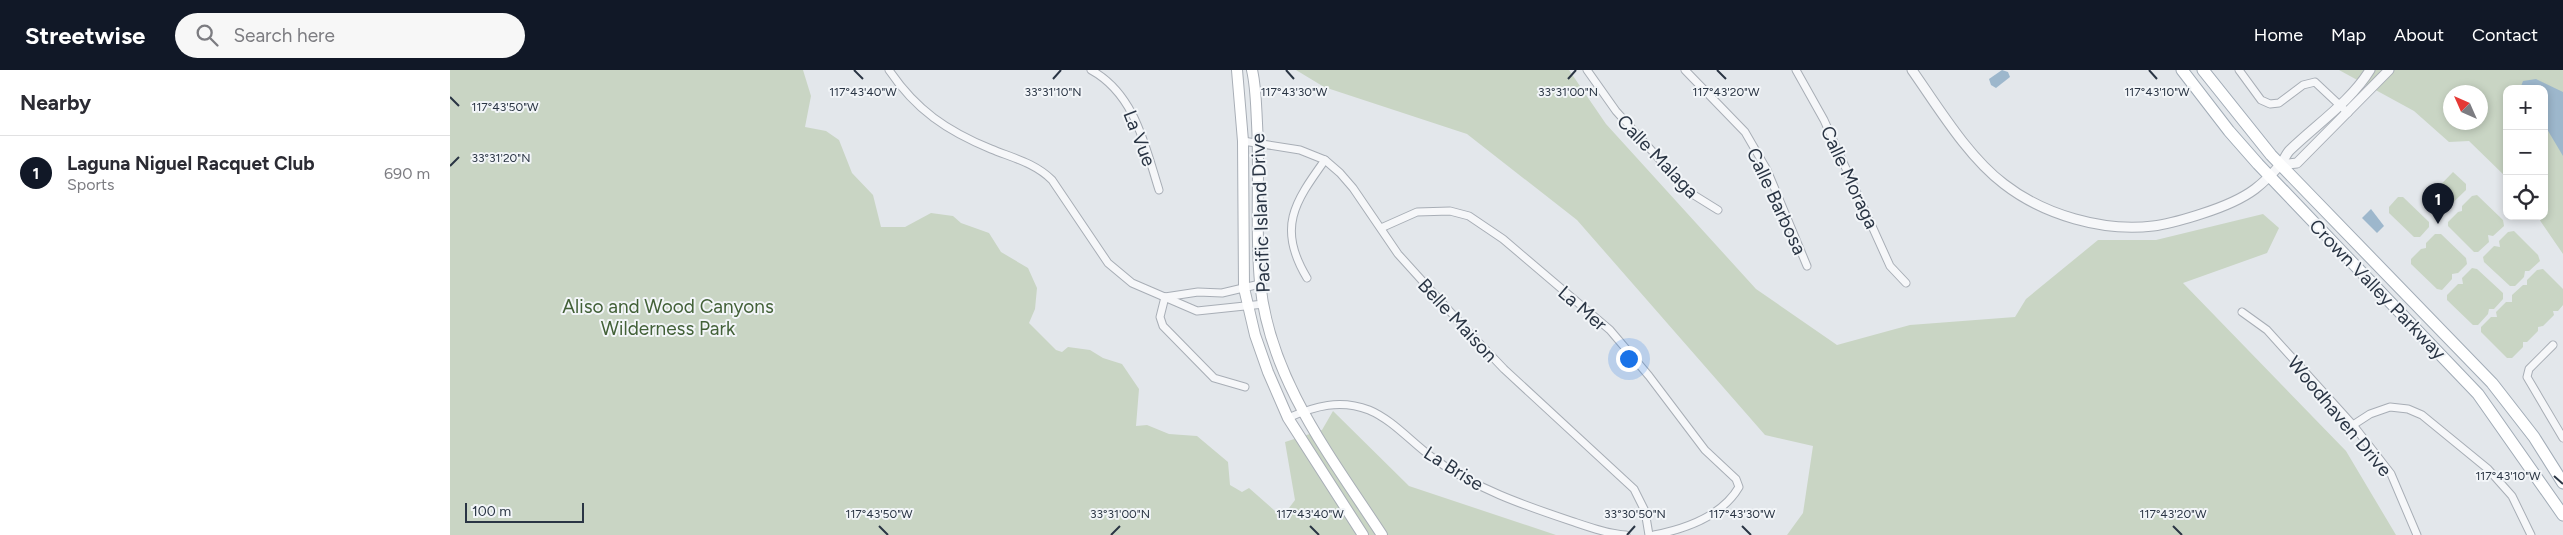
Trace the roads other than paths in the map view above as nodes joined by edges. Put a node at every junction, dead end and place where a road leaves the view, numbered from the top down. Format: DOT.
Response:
graph roads {
  1 [pos="889,70"];
  2 [pos="1091,70"];
  3 [pos="1237,70"];
  4 [pos="1252,70"];
  5 [pos="1587,70"];
  6 [pos="1686,70"];
  7 [pos="1796,70"];
  8 [pos="1912,70"];
  9 [pos="2182,70"];
  10 [pos="2203,70"];
  11 [pos="2239,70"];
  12 [pos="2370,70"];
  13 [pos="2389,70"];
  14 [pos="2339,105"];
  15 [pos="2348,113"];
  16 [pos="1243,140"];
  17 [pos="1258,141"];
  18 [pos="1325,160"];
  19 [pos="2280,165"];
  20 [pos="2269,176"];
  21 [pos="1159,190"];
  22 [pos="1718,210"];
  23 [pos="1381,228"];
  24 [pos="1807,266"];
  25 [pos="1308,278"];
  26 [pos="1906,283"];
  27 [pos="1260,284"];
  28 [pos="1244,288"];
  29 [pos="1165,297"];
  30 [pos="1264,304"];
  31 [pos="1248,305"];
  32 [pos="2242,312"];
  33 [pos="2553,345"];
  34 [pos="1245,387"];
  35 [pos="1304,411"];
  36 [pos="1288,418"];
  37 [pos="2353,425"];
  38 [pos="2563,438"];
  39 [pos="2563,483"];
  40 [pos="2563,515"];
  41 [pos="1363,535"];
  42 [pos="1382,535"];
  43 [pos="1626,535"];
  44 [pos="1650,535"];
  45 [pos="1654,535"];
  46 [pos="2417,535"];
  47 [pos="2531,535"];
  1 -- 29 [label="street"];
  2 -- 21 [label="street, La Vue"];
  3 -- 16 [label="main road, Pacific Island Drive"];
  4 -- 17 [label="main road, Pacific Island Drive"];
  5 -- 22 [label="street, Calle Malaga"];
  6 -- 24 [label="street, Calle Barbosa"];
  7 -- 26 [label="street, Calle Moraga"];
  8 -- 20 [label="street"];
  9 -- 20 [label="main road, Crown Valley Parkway"];
  10 -- 19 [label="main road, Crown Valley Parkway"];
  11 -- 14 [label="street"];
  12 -- 14 [label="street"];
  13 -- 15 [label="street"];
  14 -- 15 [label="street"];
  14 -- 19 [label="street"];
  15 -- 19 [label="street"];
  16 -- 17 [label="street, Belle Maison"];
  16 -- 28 [label="main road, Pacific Island Drive"];
  17 -- 18 [label="street, Belle Maison"];
  17 -- 27 [label="main road, Pacific Island Drive"];
  18 -- 23 [label="street, Belle Maison"];
  18 -- 25 [label="street"];
  19 -- 20 [label="street"];
  19 -- 39 [label="main road, Crown Valley Parkway"];
  20 -- 40 [label="main road, Crown Valley Parkway"];
  23 -- 44 [label="street, Belle Maison"];
  23 -- 45 [label="street, La Mer"];
  27 -- 28 [label="street"];
  27 -- 30 [label="main road, Pacific Island Drive"];
  28 -- 29 [label="street"];
  28 -- 31 [label="main road, Pacific Island Drive"];
  29 -- 31 [label="street"];
  29 -- 34 [label="street"];
  30 -- 31 [label="street"];
  30 -- 35 [label="main road, Pacific Island Drive"];
  31 -- 36 [label="main road, Pacific Island Drive"];
  32 -- 37 [label="street, Woodhaven Drive"];
  33 -- 38 [label="street"];
  35 -- 36 [label="street, La Brise"];
  35 -- 42 [label="main road, Pacific Island Drive"];
  35 -- 43 [label="street, La Brise"];
  36 -- 41 [label="main road, Pacific Island Drive"];
  37 -- 46 [label="street, Woodhaven Drive"];
  37 -- 47 [label="street"];
}
